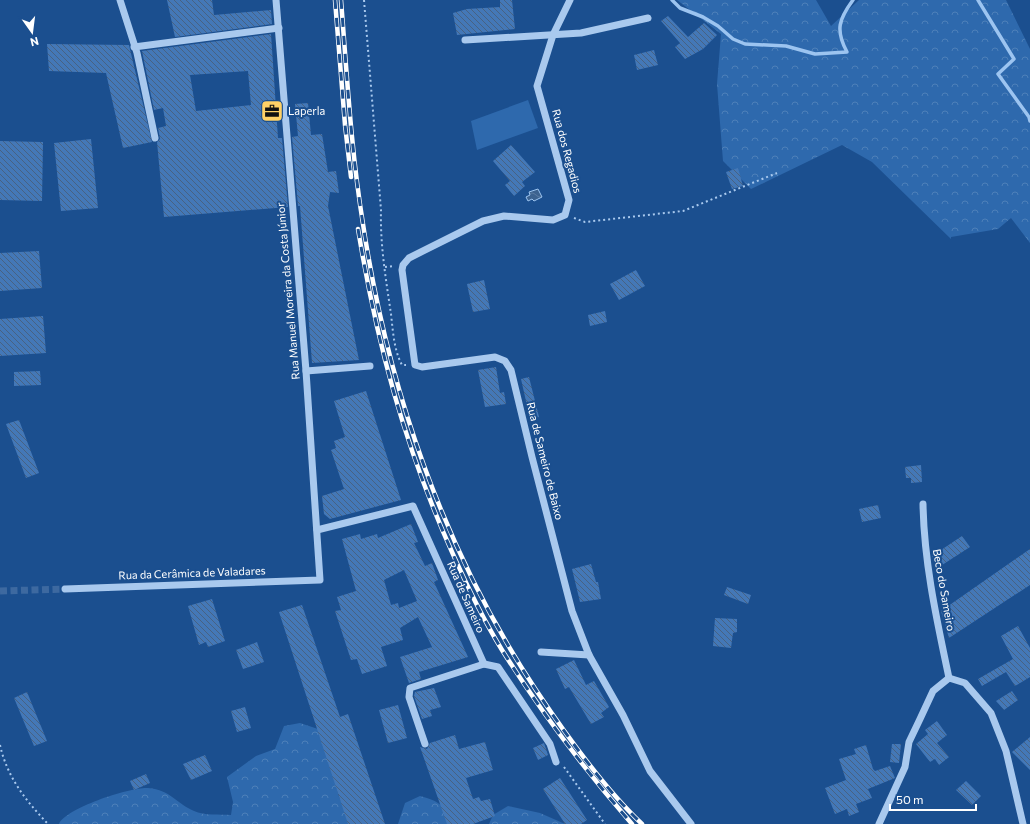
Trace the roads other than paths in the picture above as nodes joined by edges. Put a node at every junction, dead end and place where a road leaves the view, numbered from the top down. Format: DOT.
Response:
graph roads {
  1 [pos="120,0"];
  2 [pos="276,0"];
  3 [pos="570,0"];
  4 [pos="648,18"];
  5 [pos="279,28"];
  6 [pos="553,35"];
  7 [pos="465,40"];
  8 [pos="134,47"];
  9 [pos="155,138"];
  10 [pos="415,365"];
  11 [pos="370,366"];
  12 [pos="306,371"];
  13 [pos="923,504"];
  14 [pos="317,530"];
  15 [pos="320,580"];
  16 [pos="65,589"];
  17 [pos="541,652"];
  18 [pos="589,655"];
  19 [pos="484,664"];
  20 [pos="949,678"];
  21 [pos="425,744"];
  22 [pos="556,762"];
  23 [pos="688,823"];
  24 [pos="879,824"];
  25 [pos="1023,824"];
  1 -- 8 [label="street"];
  2 -- 5 [label="street, Rua Manuel Moreira da Costa Júnior"];
  3 -- 6 [label="street, Rua dos Regadios"];
  4 -- 6 [label="street"];
  5 -- 8 [label="street"];
  5 -- 12 [label="street, Rua Manuel Moreira da Costa Júnior"];
  6 -- 7 [label="street"];
  6 -- 10 [label="street, Rua dos Regadios"];
  8 -- 9 [label="street"];
  10 -- 18 [label="street, Rua de Sameiro de Baixo"];
  11 -- 12 [label="street"];
  12 -- 14 [label="street, Rua Manuel Moreira da Costa Júnior"];
  13 -- 20 [label="street, Beco do Sameiro"];
  14 -- 15 [label="street, Rua Manuel Moreira da Costa Júnior"];
  14 -- 19 [label="street, Rua de Sameiro"];
  15 -- 16 [label="street, Rua da Cerâmica de Valadares"];
  17 -- 18 [label="street"];
  18 -- 23 [label="street, Rua de Sameiro de Baixo"];
  19 -- 21 [label="street"];
  19 -- 22 [label="street"];
  20 -- 24 [label="street"];
  20 -- 25 [label="street"];
}
